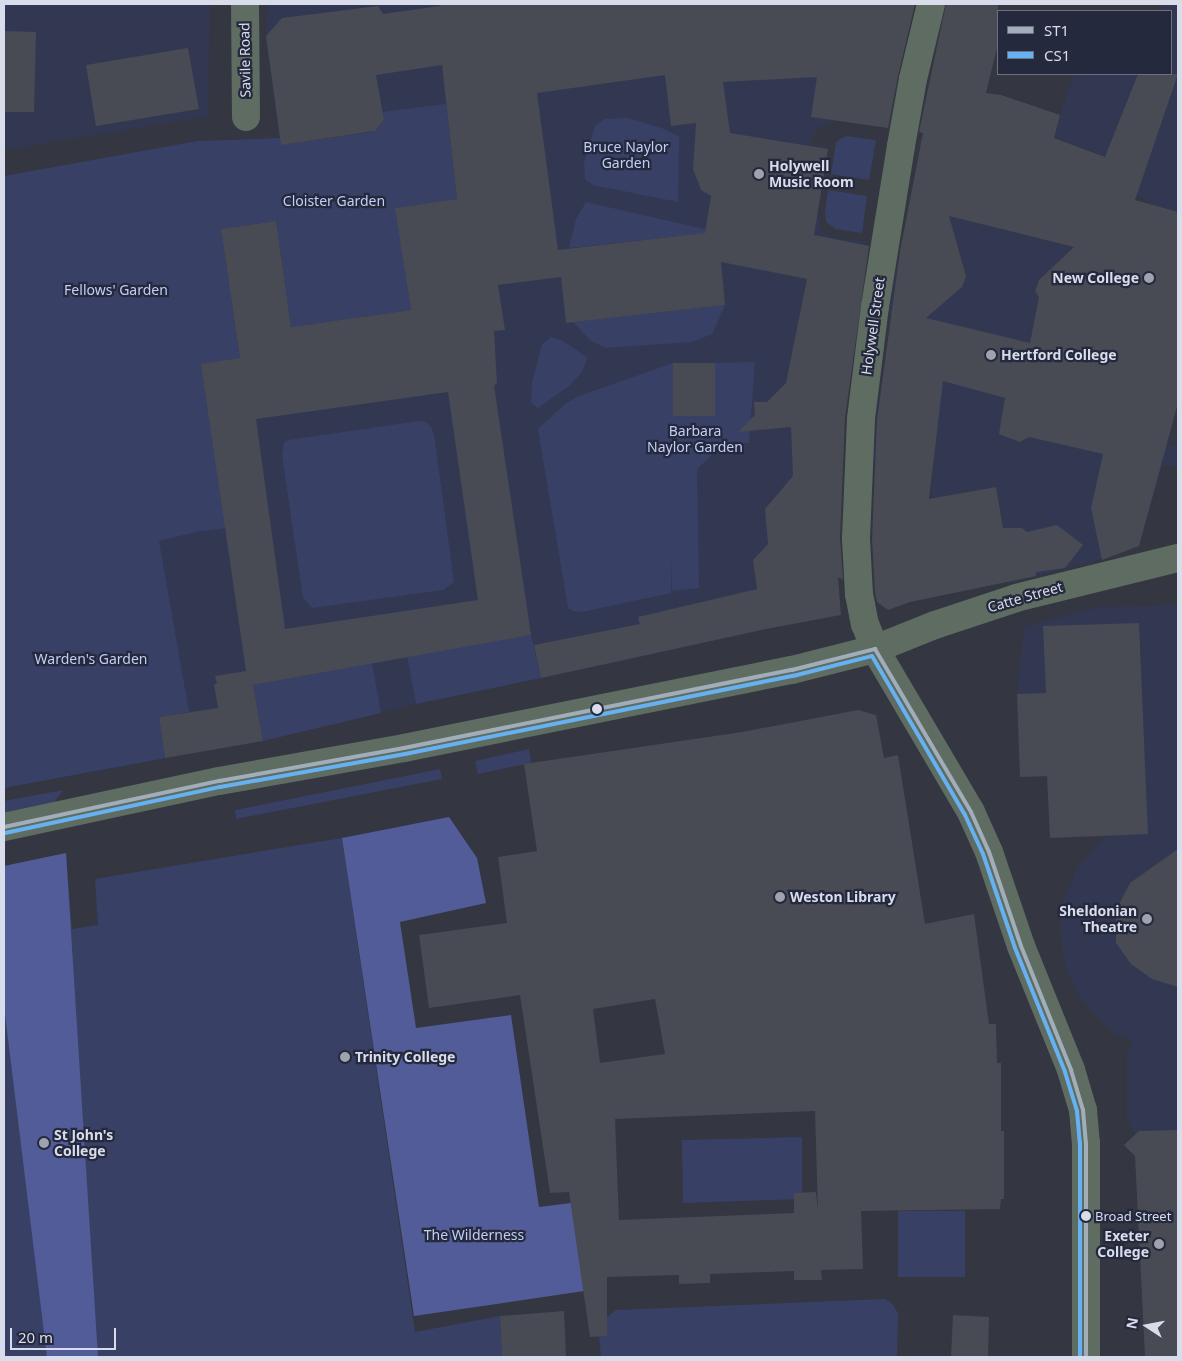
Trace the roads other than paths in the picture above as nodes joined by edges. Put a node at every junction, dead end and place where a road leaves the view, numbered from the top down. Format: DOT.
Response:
graph roads {
  1 [pos="245,4"];
  2 [pos="931,4"];
  3 [pos="246,117"];
  4 [pos="1178,558"];
  5 [pos="875,649"];
  6 [pos="4,827"];
  7 [pos="1086,1357"];
  1 -- 3 [label="street, Savile Road"];
  2 -- 5 [label="street, Holywell Street"];
  4 -- 5 [label="street, Catte Street"];
  5 -- 6 [label="street, Catte Street"];
  5 -- 7 [label="street"];
}
